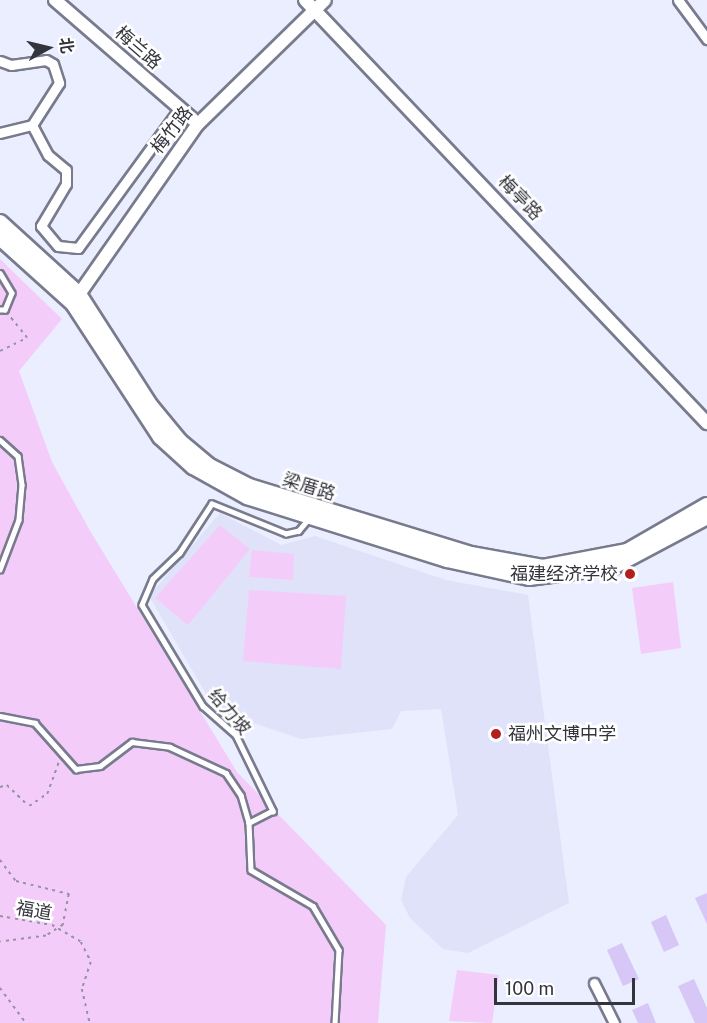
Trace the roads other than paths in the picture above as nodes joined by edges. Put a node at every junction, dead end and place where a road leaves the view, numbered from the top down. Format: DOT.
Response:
graph roads {
  1 [pos="55,0"];
  2 [pos="305,0"];
  3 [pos="325,0"];
  4 [pos="678,0"];
  5 [pos="314,10"];
  6 [pos="707,39"];
  7 [pos="0,61"];
  8 [pos="180,108"];
  9 [pos="198,124"];
  10 [pos="32,125"];
  11 [pos="0,133"];
  12 [pos="0,222"];
  13 [pos="0,238"];
  14 [pos="0,273"];
  15 [pos="76,299"];
  16 [pos="3,310"];
  17 [pos="707,423"];
  18 [pos="0,440"];
  19 [pos="707,505"];
  20 [pos="311,517"];
  21 [pos="707,517"];
  22 [pos="0,570"];
  23 [pos="0,716"];
  24 [pos="249,823"];
  25 [pos="594,983"];
  26 [pos="335,1023"];
  27 [pos="614,1023"];
  1 -- 8 [label="street, 梅兰路"];
  2 -- 5 [label="street, 梅亭路"];
  3 -- 5 [label="street, 梅竹路"];
  4 -- 6 [label="street"];
  5 -- 9 [label="street, 梅竹路"];
  5 -- 17 [label="street, 梅亭路"];
  7 -- 10 [label="street"];
  8 -- 9 [label="street, 梅兰路"];
  8 -- 10 [label="street"];
  9 -- 15 [label="street, 梅竹路"];
  10 -- 11 [label="street"];
  12 -- 15 [label="main road, 梁厝路"];
  13 -- 15 [label="main road, 梁厝路"];
  14 -- 16 [label="lane"];
  15 -- 19 [label="main road, 梁厝路"];
  15 -- 20 [label="main road, 梁厝路"];
  18 -- 22 [label="lane"];
  20 -- 21 [label="main road, 梁厝路"];
  20 -- 24 [label="lane, 给力坡"];
  23 -- 24 [label="lane"];
  24 -- 26 [label="lane"];
  25 -- 27 [label="street"];
}
